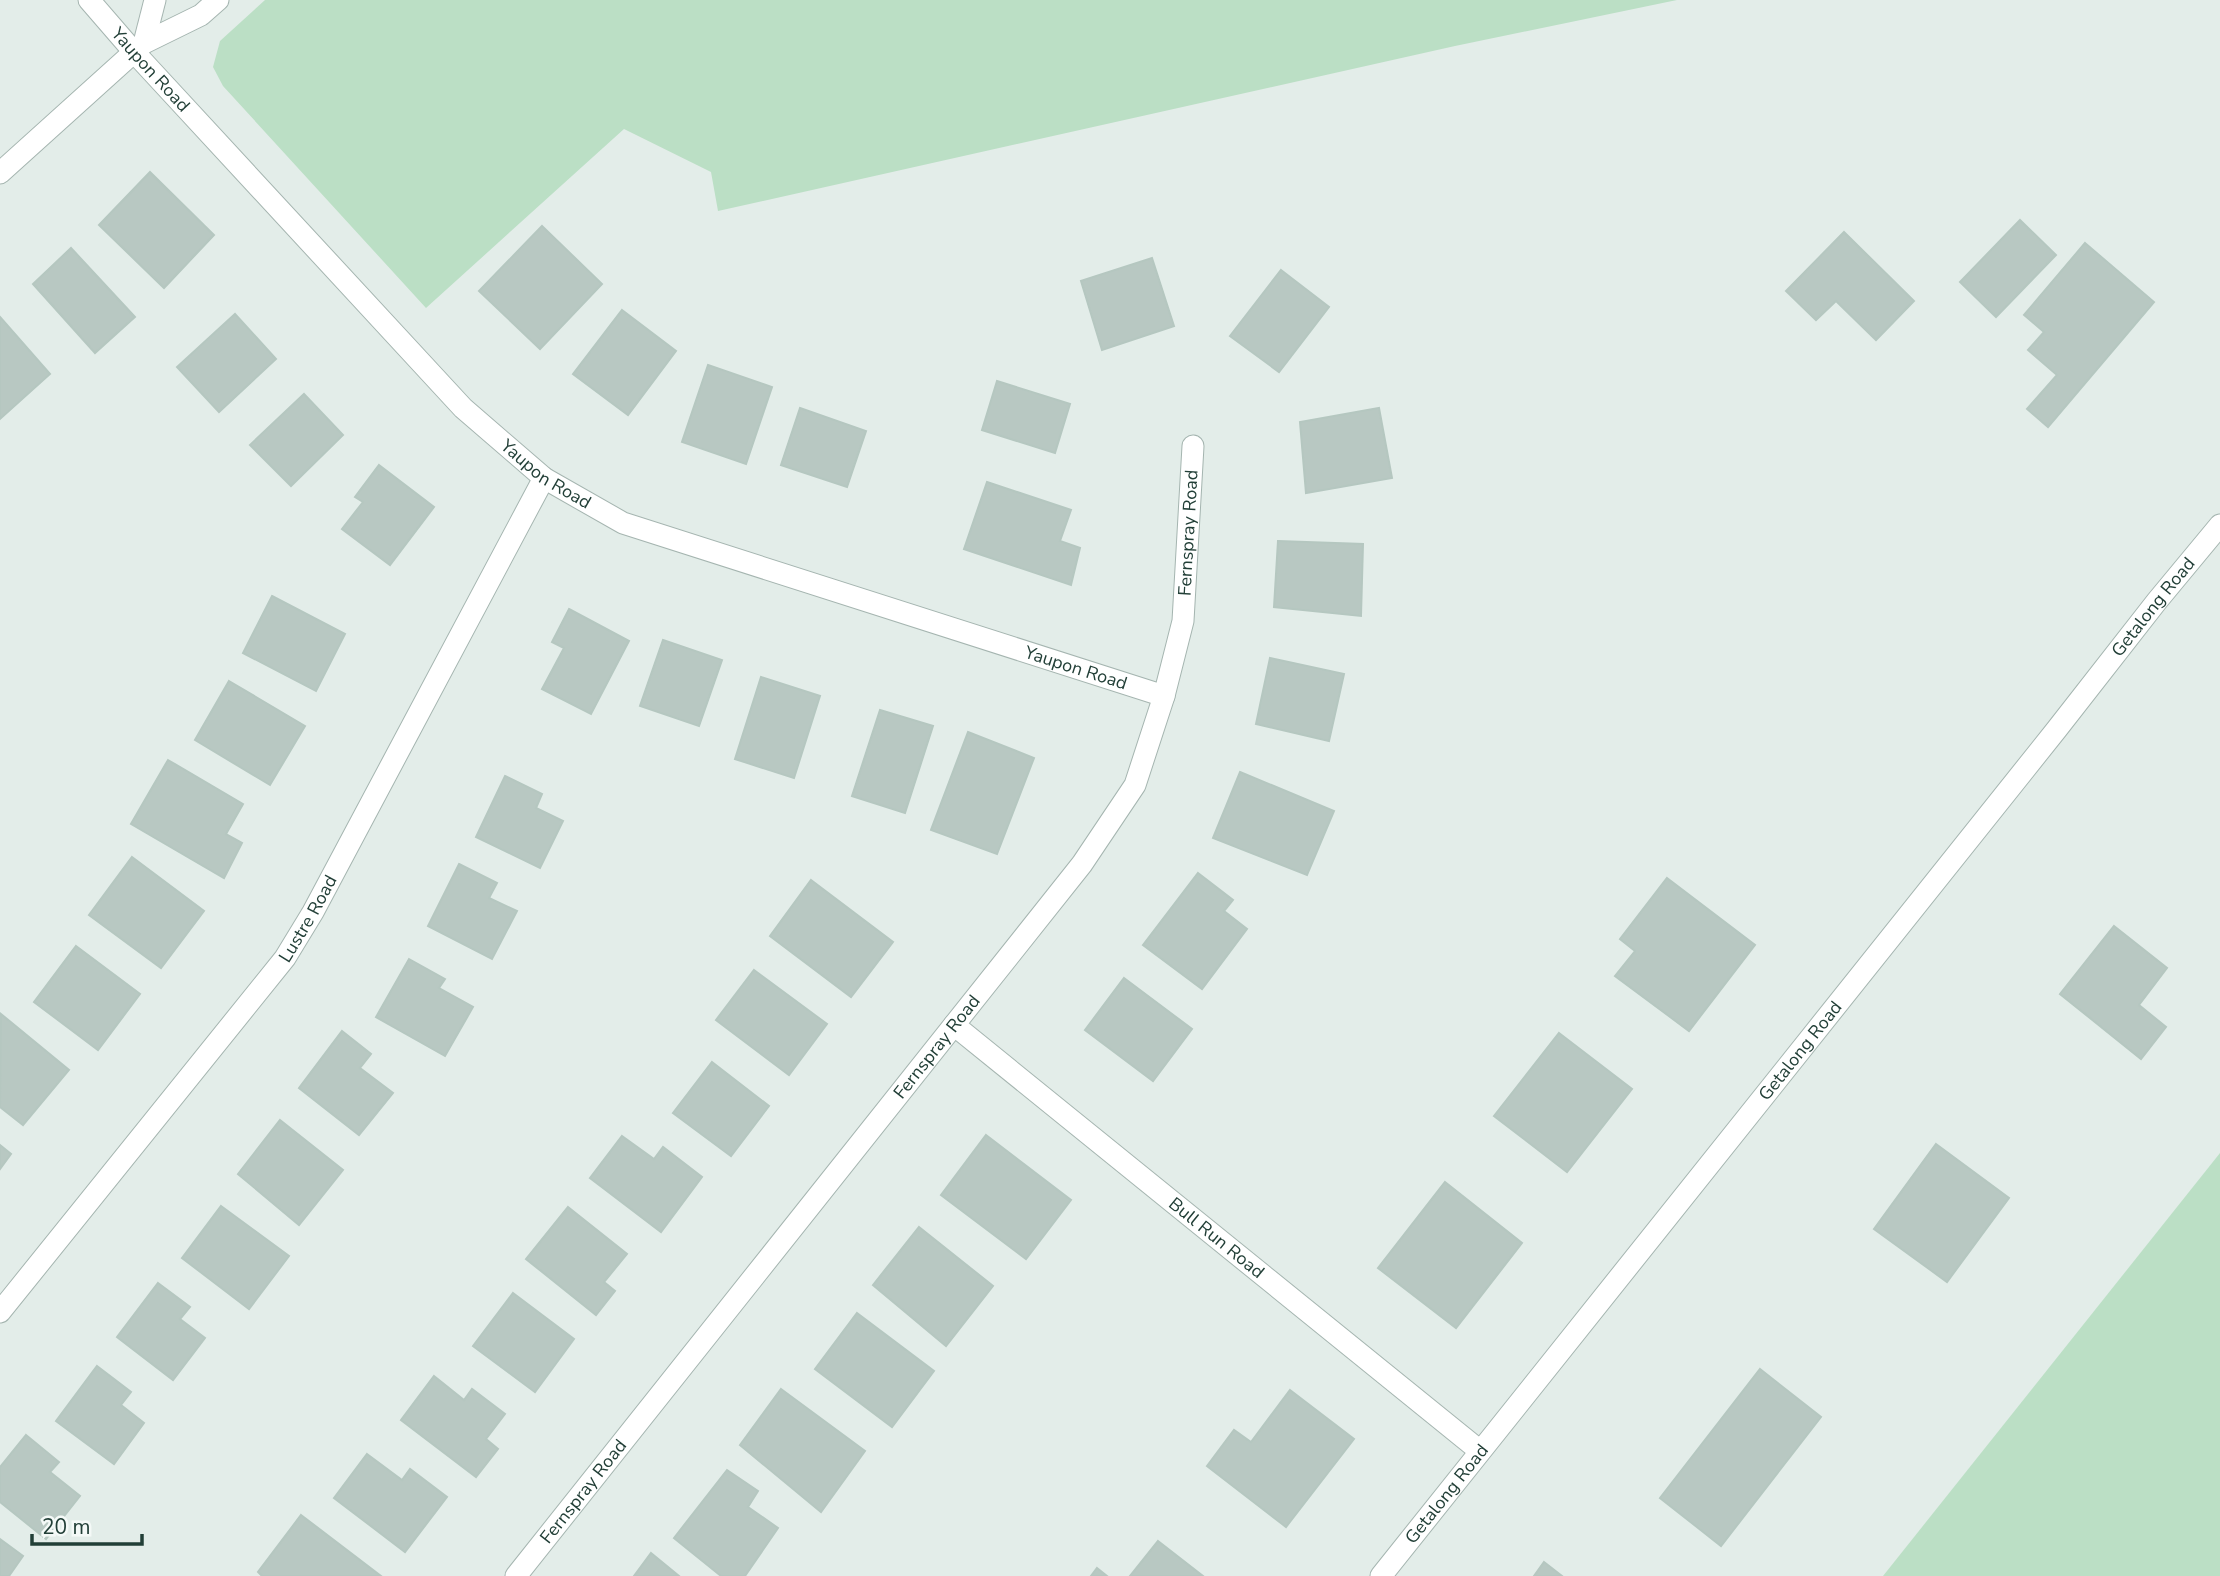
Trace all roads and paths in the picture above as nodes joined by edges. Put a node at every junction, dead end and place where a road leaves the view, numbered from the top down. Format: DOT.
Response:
graph roads {
  1 [pos="89,0"];
  2 [pos="155,0"];
  3 [pos="218,0"];
  4 [pos="139,47"];
  5 [pos="0,173"];
  6 [pos="1193,446"];
  7 [pos="544,478"];
  8 [pos="2220,525"];
  9 [pos="1164,696"];
  10 [pos="954,1025"];
  11 [pos="0,1312"];
  12 [pos="1480,1451"];
  13 [pos="516,1576"];
  14 [pos="1381,1576"];
  1 -- 4 [label="street, Yaupon Road"];
  2 -- 4 [label="street"];
  3 -- 4 [label="street"];
  4 -- 5 [label="street"];
  4 -- 7 [label="street, Yaupon Road"];
  6 -- 9 [label="street, Fernspray Road"];
  7 -- 9 [label="street, Yaupon Road"];
  7 -- 11 [label="street, Lustre Road"];
  8 -- 12 [label="street, Getalong Road"];
  9 -- 10 [label="street, Fernspray Road"];
  10 -- 12 [label="street, Bull Run Road"];
  10 -- 13 [label="street, Fernspray Road"];
  12 -- 14 [label="street, Getalong Road"];
}
